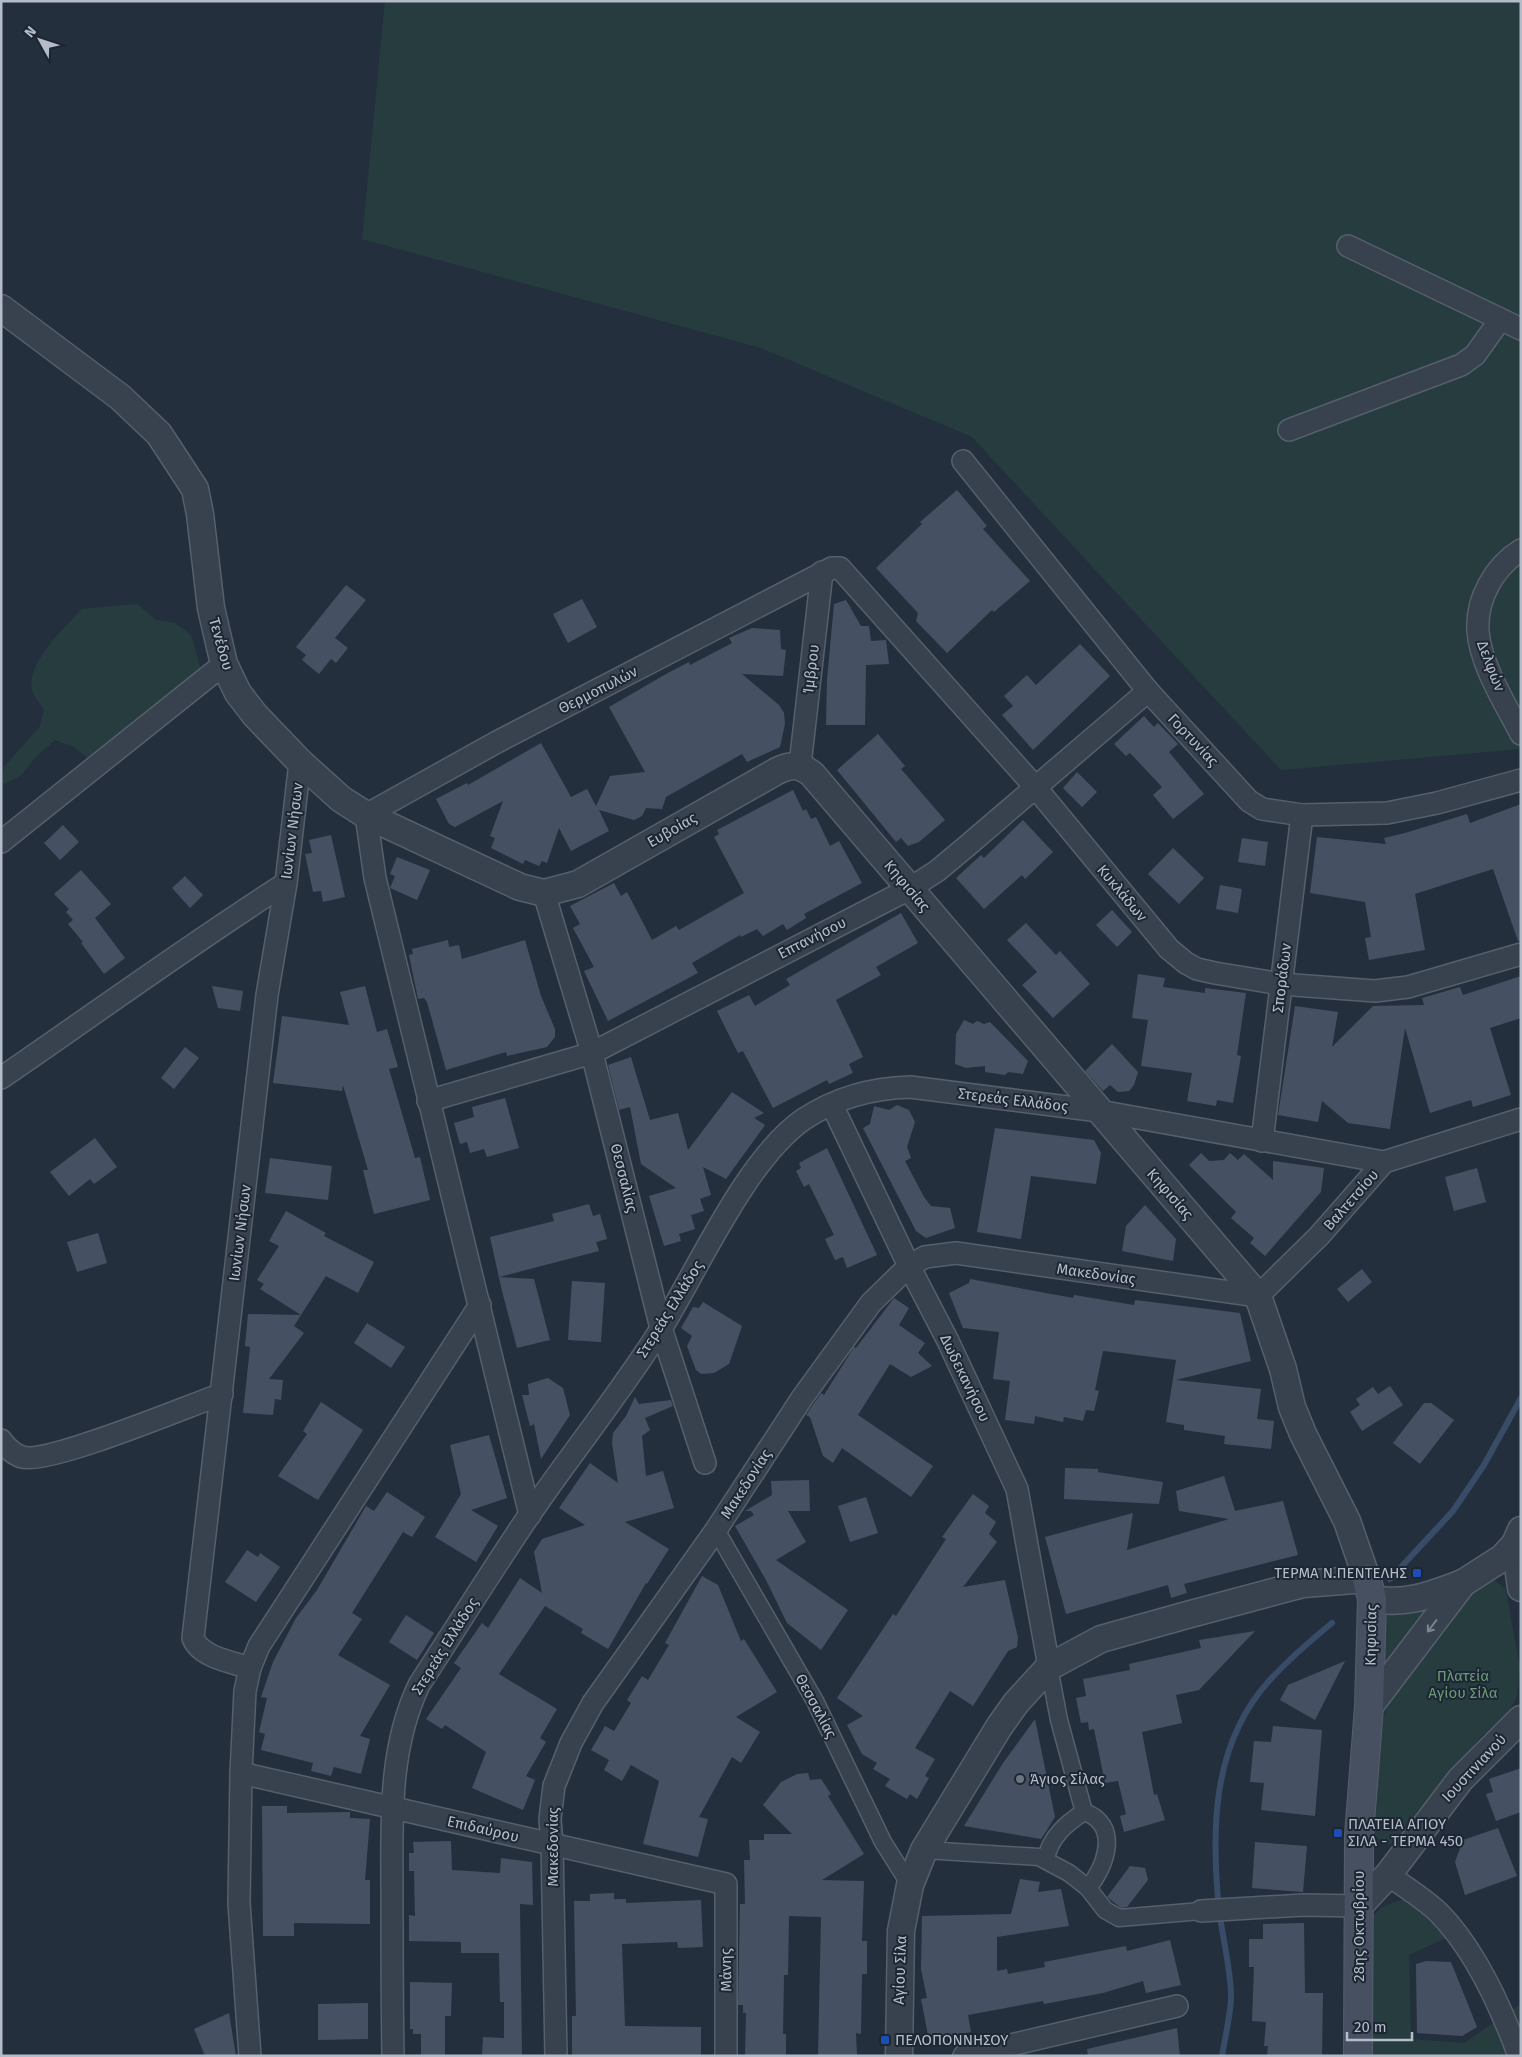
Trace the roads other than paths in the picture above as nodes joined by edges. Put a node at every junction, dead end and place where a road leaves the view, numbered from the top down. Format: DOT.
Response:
graph roads {
  1 [pos="1348,246"];
  2 [pos="1,308"];
  3 [pos="1500,320"];
  4 [pos="1521,329"];
  5 [pos="1289,430"];
  6 [pos="963,461"];
  7 [pos="1521,550"];
  8 [pos="827,570"];
  9 [pos="224,664"];
  10 [pos="1148,691"];
  11 [pos="1521,734"];
  12 [pos="300,762"];
  13 [pos="800,765"];
  14 [pos="1521,780"];
  15 [pos="1036,788"];
  16 [pos="366,815"];
  17 [pos="1302,815"];
  18 [pos="1,842"];
  19 [pos="286,883"];
  20 [pos="909,889"];
  21 [pos="544,893"];
  22 [pos="1521,954"];
  23 [pos="1281,984"];
  24 [pos="592,1053"];
  25 [pos="1,1078"];
  26 [pos="428,1101"];
  27 [pos="832,1105"];
  28 [pos="1099,1111"];
  29 [pos="1521,1119"];
  30 [pos="1262,1140"];
  31 [pos="1384,1162"];
  32 [pos="909,1266"];
  33 [pos="1258,1296"];
  34 [pos="480,1305"];
  35 [pos="661,1328"];
  36 [pos="222,1394"];
  37 [pos="1,1440"];
  38 [pos="705,1463"];
  39 [pos="530,1515"];
  40 [pos="716,1530"];
  41 [pos="1518,1537"];
  42 [pos="1463,1584"];
  43 [pos="1521,1588"];
  44 [pos="1370,1589"];
  45 [pos="1049,1667"];
  46 [pos="250,1668"];
  47 [pos="1369,1707"];
  48 [pos="1518,1722"];
  49 [pos="241,1773"];
  50 [pos="392,1808"];
  51 [pos="1084,1812"];
  52 [pos="552,1844"];
  53 [pos="924,1850"];
  54 [pos="1046,1859"];
  55 [pos="1388,1875"];
  56 [pos="726,1884"];
  57 [pos="910,1885"];
  58 [pos="1088,1888"];
  59 [pos="1359,1906"];
  60 [pos="1201,1911"];
  61 [pos="1177,2006"];
  62 [pos="250,2056"];
  63 [pos="393,2056"];
  64 [pos="556,2056"];
  65 [pos="726,2056"];
  66 [pos="899,2056"];
  67 [pos="964,2056"];
  68 [pos="1358,2056"];
  69 [pos="1519,2056"];
  1 -- 3 [label="street"];
  2 -- 9 [label="street, Τενέδου"];
  3 -- 4 [label="street"];
  3 -- 5 [label="street"];
  6 -- 10 [label="street, Γορτυνίας"];
  7 -- 11 [label="street, Δελφών"];
  8 -- 13 [label="street, Ίμβρου"];
  8 -- 15 [label="street, Κυκλάδων"];
  8 -- 16 [label="street, Θερμοπυλών"];
  9 -- 12 [label="street, Τενέδου"];
  9 -- 18 [label="street"];
  10 -- 15 [label="street, Επτανήσου"];
  10 -- 17 [label="street, Γορτυνίας"];
  12 -- 16 [label="street, Τενέδου"];
  12 -- 19 [label="street, Ιωνίων Νήσων"];
  13 -- 20 [label="street, Κηφισίας"];
  13 -- 21 [label="street, Ευβοίας"];
  14 -- 17 [label="street, Γορτυνίας"];
  15 -- 20 [label="street, Επτανήσου"];
  15 -- 23 [label="street, Κυκλάδων"];
  16 -- 21 [label="street, Τενέδου"];
  16 -- 26 [label="street"];
  17 -- 23 [label="street, Σποράδων"];
  19 -- 25 [label="street"];
  19 -- 36 [label="street, Ιωνίων Νήσων"];
  20 -- 24 [label="street, Επτανήσου"];
  20 -- 28 [label="street, Κηφισίας"];
  21 -- 24 [label="street, Θεσσαλίας"];
  22 -- 23 [label="street, Κυκλάδων"];
  23 -- 30 [label="street, Σποράδων"];
  24 -- 26 [label="street, Επτανήσου"];
  24 -- 35 [label="street, Θεσσαλίας"];
  26 -- 34 [label="street"];
  27 -- 28 [label="street, Στερεάς Ελλάδος"];
  27 -- 32 [label="street, Δωδεκανήσου"];
  27 -- 35 [label="street, Στερεάς Ελλάδος"];
  28 -- 30 [label="street, Στερεάς Ελλάδος"];
  28 -- 33 [label="street, Κηφισίας"];
  29 -- 31 [label="street, Βαλτετσίου"];
  30 -- 31 [label="street, Στερεάς Ελλάδος"];
  31 -- 33 [label="street, Βαλτετσίου"];
  32 -- 33 [label="street, Μακεδονίας"];
  32 -- 40 [label="street, Μακεδονίας"];
  32 -- 45 [label="street, Δωδεκανήσου"];
  33 -- 44 [label="street, Κηφισίας"];
  34 -- 39 [label="street"];
  34 -- 46 [label="street"];
  35 -- 38 [label="street, Θεσσαλίας"];
  35 -- 39 [label="street, Στερεάς Ελλάδος"];
  36 -- 37 [label="street"];
  36 -- 46 [label="street, Ιωνίων Νήσων"];
  39 -- 50 [label="street, Στερεάς Ελλάδος"];
  40 -- 52 [label="street, Μακεδονίας"];
  40 -- 57 [label="street, Θεσσαλίας"];
  41 -- 42 [label="street"];
  41 -- 43 [label="street"];
  42 -- 44 [label="street, Αγίου Σίλα"];
  42 -- 47 [label="street, one-way"];
  44 -- 45 [label="street, Αγίου Σίλα"];
  44 -- 47 [label="main road, Κηφισίας"];
  45 -- 51 [label="street"];
  45 -- 53 [label="street, Αγίου Σίλα"];
  46 -- 49 [label="street"];
  47 -- 59 [label="main road, 28ης Οκτωβρίου"];
  48 -- 55 [label="street, Ιουστινιανού"];
  49 -- 50 [label="street, Επιδαύρου"];
  49 -- 62 [label="street"];
  50 -- 52 [label="street, Επιδαύρου"];
  50 -- 63 [label="street, Στερεάς Ελλάδος"];
  51 -- 54 [label="street"];
  51 -- 58 [label="street"];
  52 -- 56 [label="street, Επιδαύρου"];
  52 -- 64 [label="street, Μακεδονίας"];
  53 -- 54 [label="street"];
  53 -- 57 [label="street, Αγίου Σίλα"];
  54 -- 58 [label="street"];
  55 -- 59 [label="street, Ιουστινιανού"];
  55 -- 69 [label="street"];
  56 -- 65 [label="street, Μάνης"];
  57 -- 66 [label="street, Αγίου Σίλα"];
  58 -- 60 [label="street"];
  59 -- 60 [label="street"];
  59 -- 68 [label="main road, 28ης Οκτωβρίου"];
  61 -- 67 [label="street"];
}
